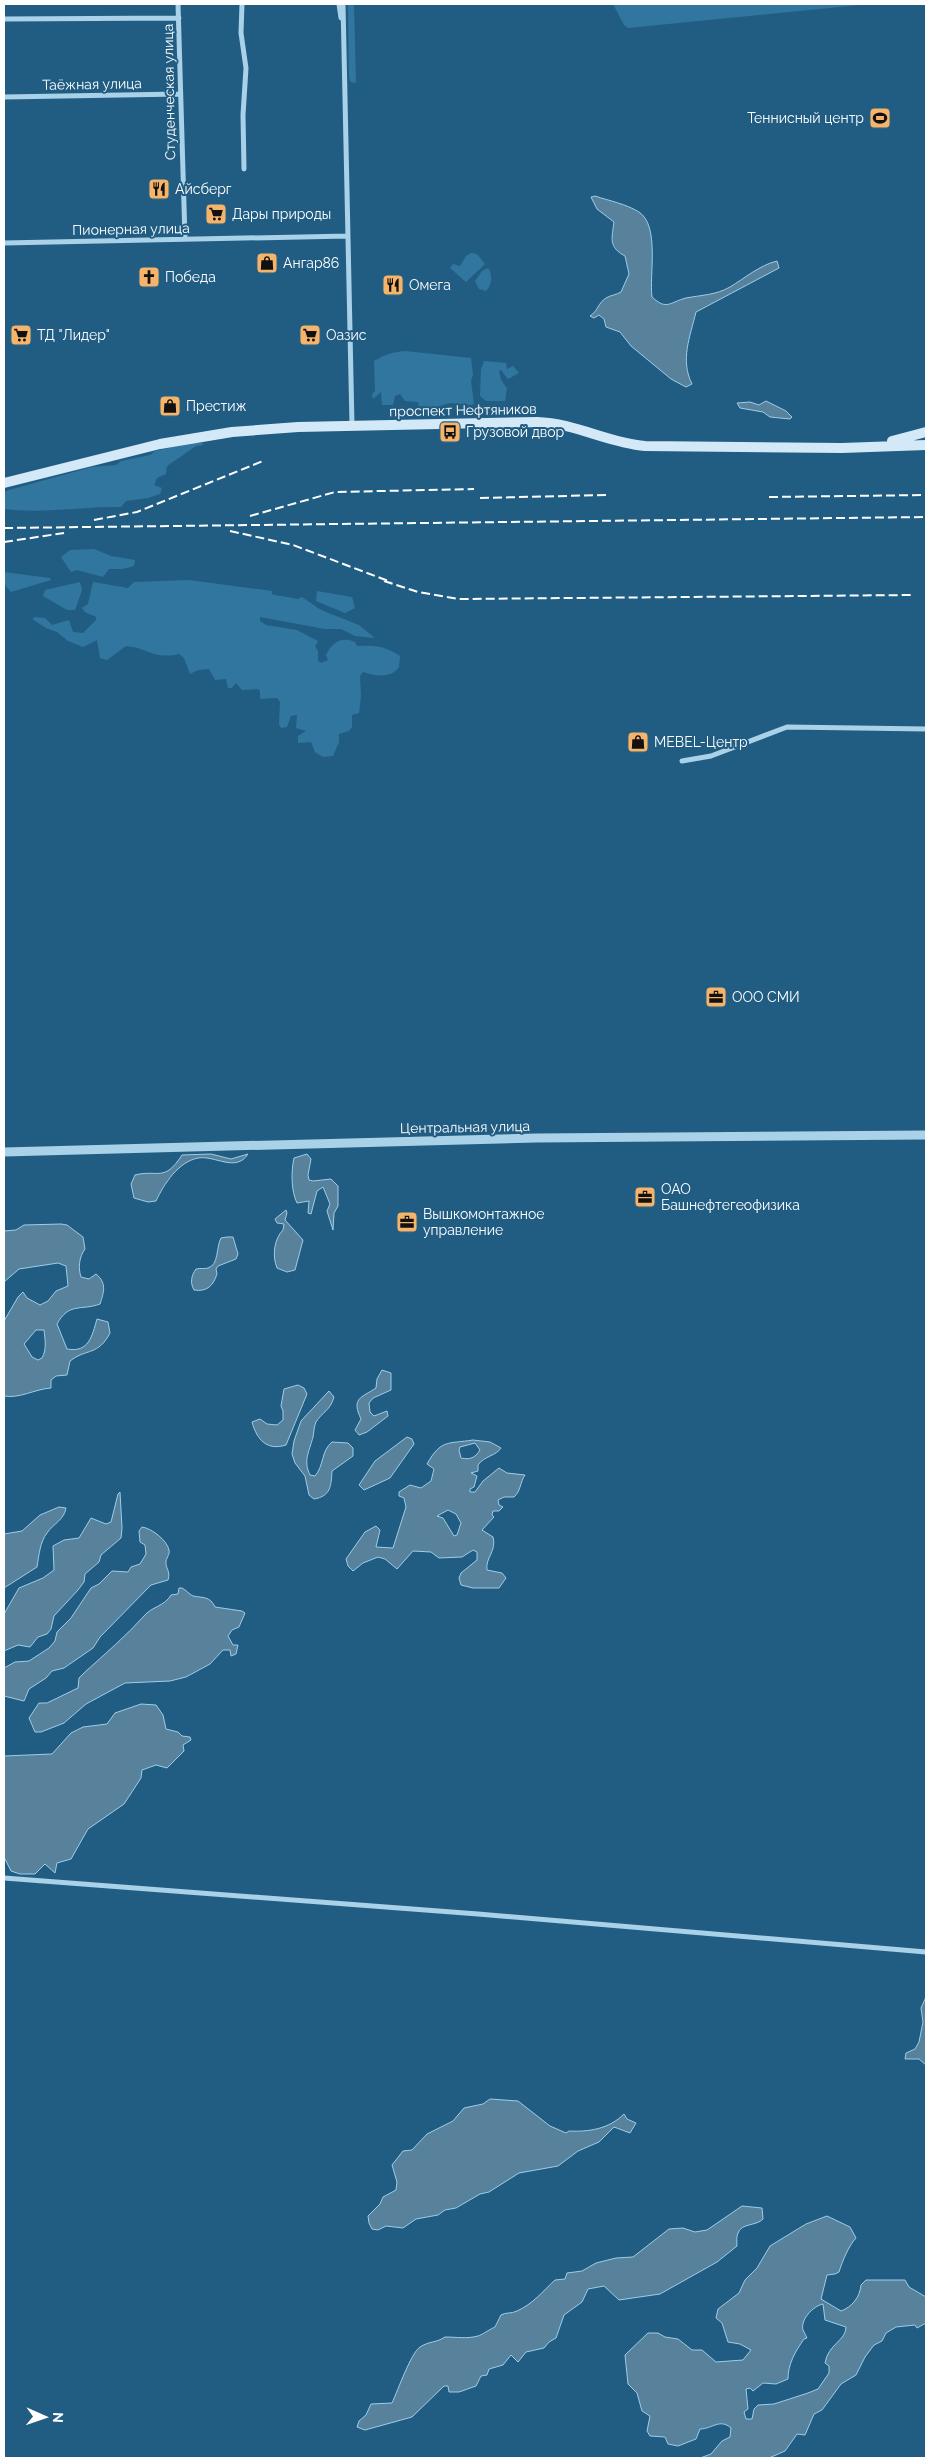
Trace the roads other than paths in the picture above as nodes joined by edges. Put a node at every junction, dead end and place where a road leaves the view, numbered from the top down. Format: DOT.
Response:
graph roads {
  1 [pos="178,4"];
  2 [pos="242,4"];
  3 [pos="339,4"];
  4 [pos="343,4"];
  5 [pos="179,18"];
  6 [pos="4,19"];
  7 [pos="344,33"];
  8 [pos="180,94"];
  9 [pos="4,97"];
  10 [pos="244,169"];
  11 [pos="348,236"];
  12 [pos="185,239"];
  13 [pos="4,242"];
  14 [pos="352,425"];
  15 [pos="926,432"];
  16 [pos="926,445"];
  17 [pos="842,448"];
  18 [pos="4,483"];
  19 [pos="926,729"];
  20 [pos="682,761"];
  21 [pos="926,1135"];
  22 [pos="4,1152"];
  23 [pos="4,1878"];
  24 [pos="926,1952"];
  1 -- 5 [label="street, Студенческая улица"];
  2 -- 10 [label="street"];
  3 -- 7 [label="street"];
  4 -- 7 [label="street"];
  5 -- 6 [label="street"];
  5 -- 8 [label="street, Студенческая улица"];
  7 -- 11 [label="street"];
  8 -- 9 [label="street, Таёжная улица"];
  8 -- 12 [label="street, Студенческая улица"];
  11 -- 12 [label="street, Пионерная улица"];
  11 -- 14 [label="street"];
  12 -- 13 [label="street, Пионерная улица"];
  14 -- 17 [label="main road, проспект Нефтяников"];
  14 -- 18 [label="main road, проспект Нефтяников"];
  15 -- 17 [label="main road"];
  16 -- 17 [label="main road, проспект Нефтяников"];
  19 -- 20 [label="street"];
  21 -- 22 [label="street, Центральная улица"];
  23 -- 24 [label="street"];
}
